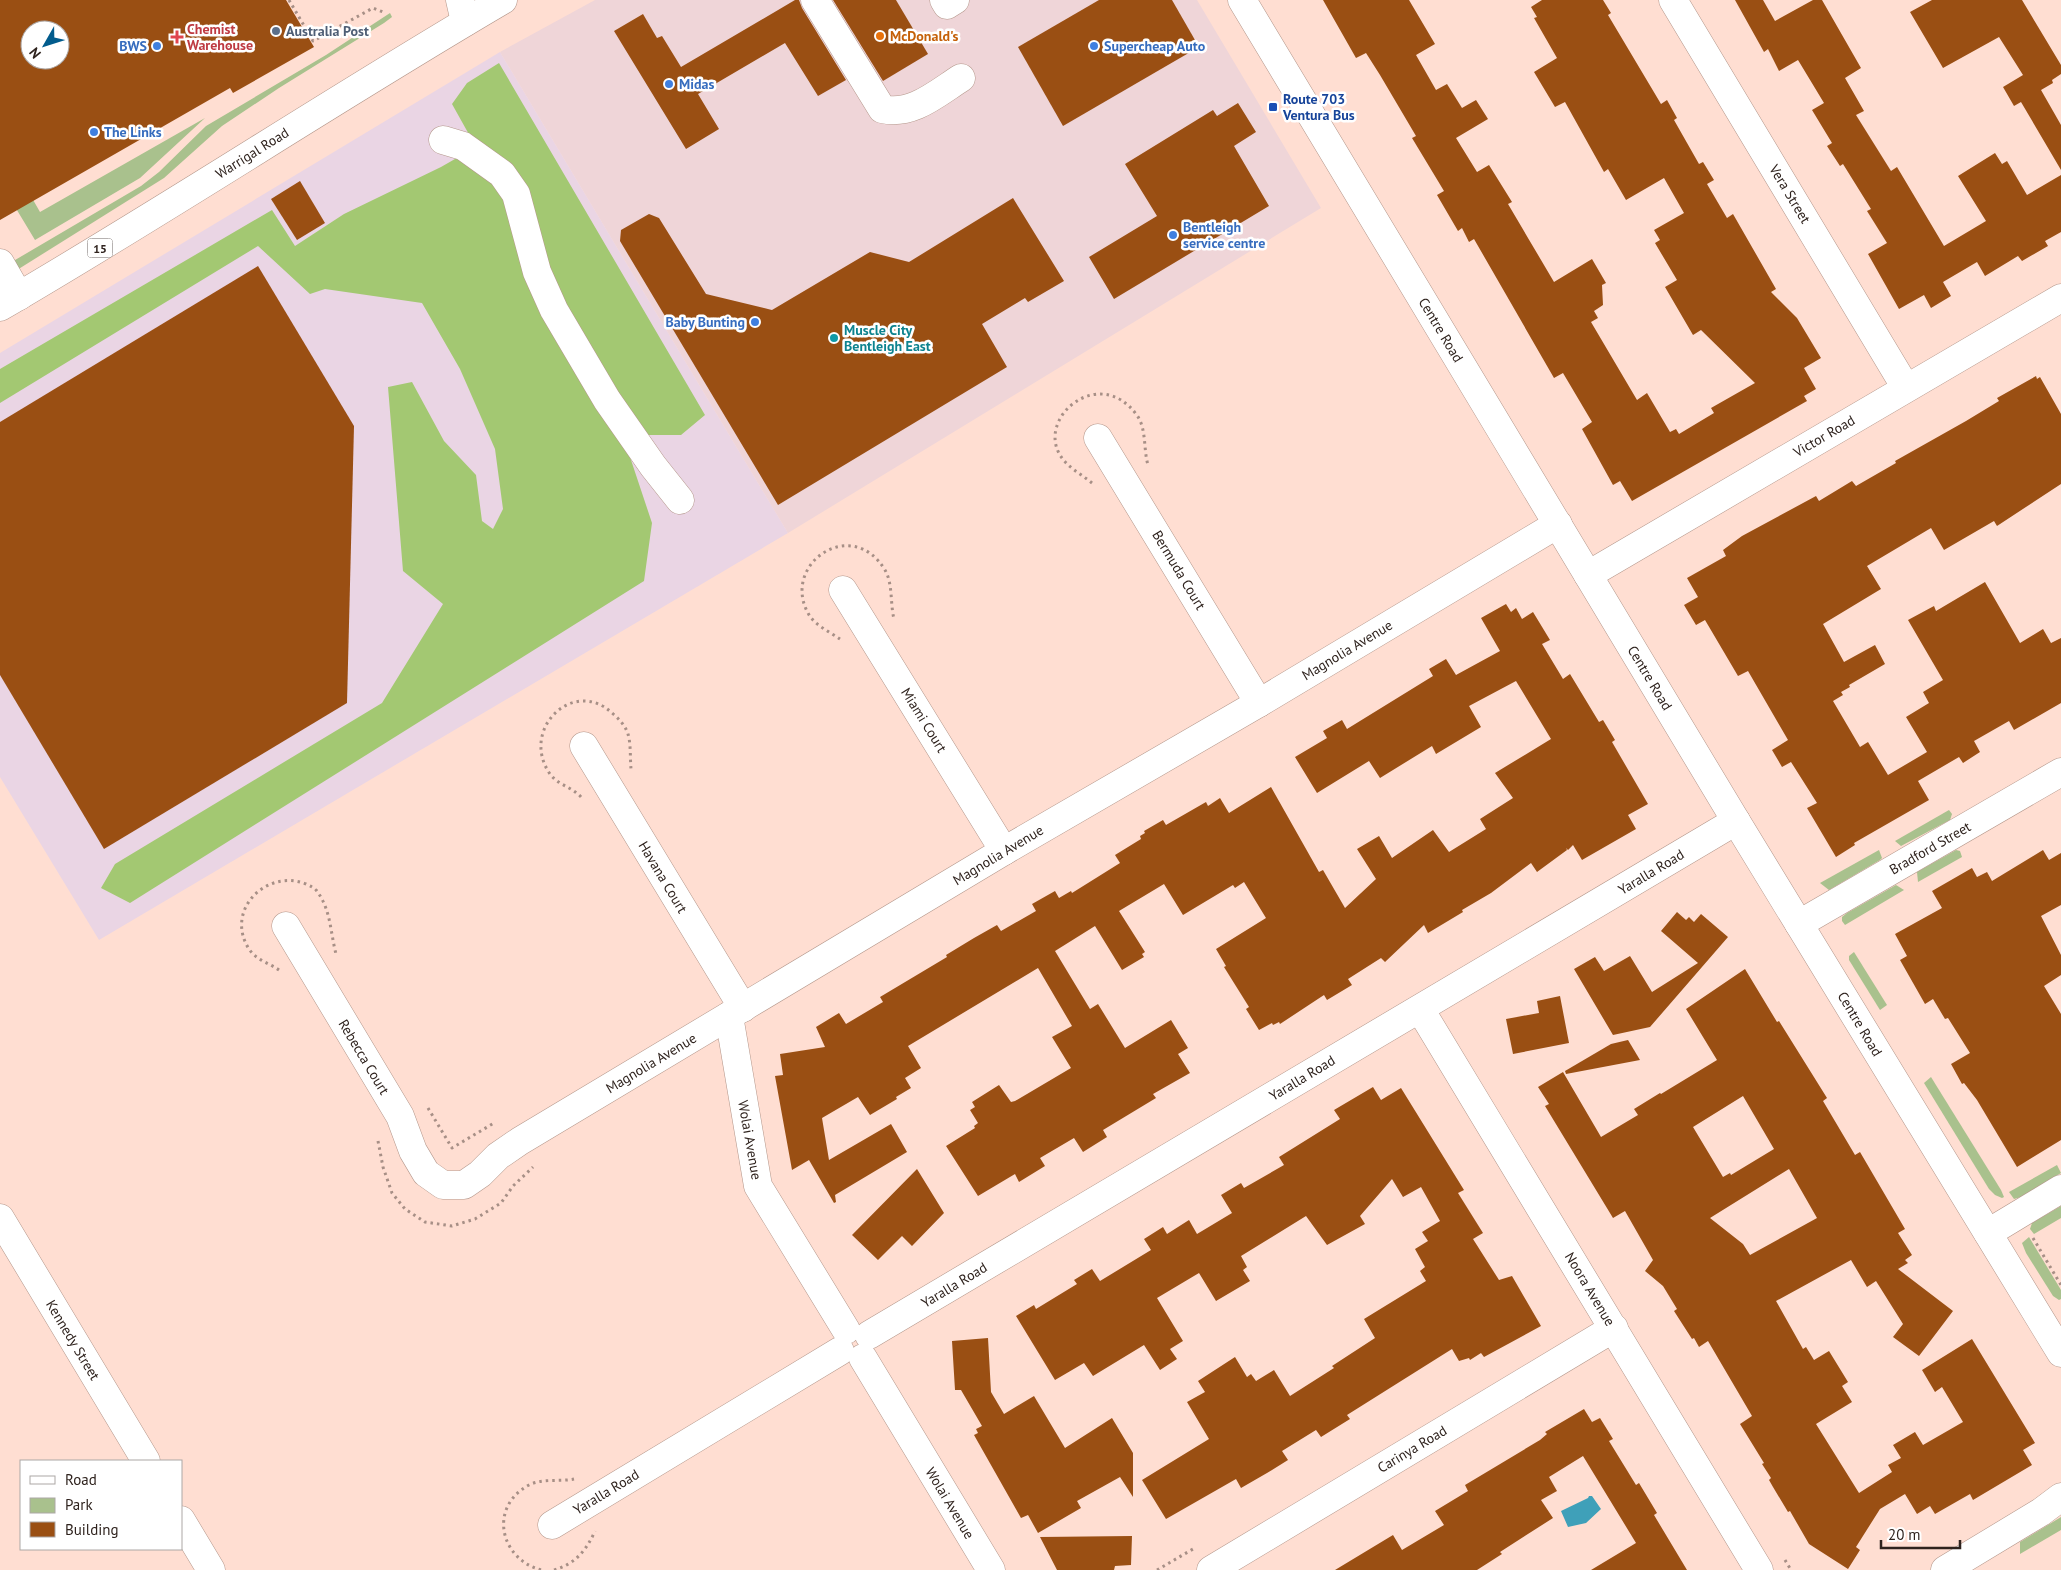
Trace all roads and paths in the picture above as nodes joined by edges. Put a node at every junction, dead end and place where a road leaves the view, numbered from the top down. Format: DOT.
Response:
graph roads {
  1 [pos="289,0"];
  2 [pos="503,0"];
  3 [pos="815,0"];
  4 [pos="944,0"];
  5 [pos="955,0"];
  6 [pos="1242,0"];
  7 [pos="1673,0"];
  8 [pos="462,11"];
  9 [pos="383,12"];
  10 [pos="965,86"];
  11 [pos="443,140"];
  12 [pos="0,264"];
  13 [pos="2061,298"];
  14 [pos="9,301"];
  15 [pos="1906,388"];
  16 [pos="1098,438"];
  17 [pos="680,500"];
  18 [pos="1558,524"];
  19 [pos="1588,575"];
  20 [pos="843,590"];
  21 [pos="1259,703"];
  22 [pos="584,746"];
  23 [pos="2061,772"];
  24 [pos="1736,821"];
  25 [pos="1004,851"];
  26 [pos="1799,924"];
  27 [pos="286,926"];
  28 [pos="1420,1009"];
  29 [pos="736,1012"];
  30 [pos="443,1185"];
  31 [pos="2061,1189"];
  32 [pos="0,1218"];
  33 [pos="1988,1233"];
  34 [pos="1614,1328"];
  35 [pos="854,1344"];
  36 [pos="2061,1353"];
  37 [pos="145,1460"];
  38 [pos="2054,1504"];
  39 [pos="182,1522"];
  40 [pos="552,1524"];
  41 [pos="1781,1553"];
  42 [pos="211,1570"];
  43 [pos="990,1570"];
  44 [pos="1211,1570"];
  45 [pos="1759,1570"];
  46 [pos="1791,1570"];
  47 [pos="1945,1570"];
  1 -- 9 [label="path"];
  2 -- 8 [label="main road, Warrigal Road / 15"];
  3 -- 10 [label="main road"];
  4 -- 5 [label="main road"];
  6 -- 18 [label="main road, Centre Road"];
  7 -- 15 [label="main road, Vera Street"];
  8 -- 14 [label="main road, Warrigal Road / 15"];
  11 -- 17 [label="main road"];
  12 -- 14 [label="main road"];
  13 -- 15 [label="main road, Victor Road"];
  15 -- 19 [label="main road, Victor Road"];
  16 -- 21 [label="main road, Bermuda Court"];
  18 -- 19 [label="main road, Centre Road"];
  18 -- 21 [label="main road, Magnolia Avenue"];
  19 -- 24 [label="main road, Centre Road"];
  20 -- 25 [label="main road, Miami Court"];
  21 -- 25 [label="main road, Magnolia Avenue"];
  22 -- 29 [label="main road, Havana Court"];
  23 -- 26 [label="main road, Bradford Street"];
  24 -- 26 [label="main road, Centre Road"];
  24 -- 28 [label="main road, Yaralla Road"];
  25 -- 29 [label="main road, Magnolia Avenue"];
  26 -- 33 [label="main road, Centre Road"];
  27 -- 30 [label="main road, Rebecca Court"];
  28 -- 34 [label="main road, Noora Avenue"];
  28 -- 35 [label="main road, Yaralla Road"];
  29 -- 30 [label="main road, Magnolia Avenue"];
  29 -- 35 [label="main road, Wolai Avenue"];
  31 -- 33 [label="main road"];
  32 -- 37 [label="main road, Kennedy Street"];
  33 -- 36 [label="main road, Centre Road"];
  34 -- 44 [label="main road, Carinya Road"];
  34 -- 45 [label="main road, Noora Avenue"];
  35 -- 40 [label="main road, Yaralla Road"];
  35 -- 43 [label="main road, Wolai Avenue"];
  38 -- 47 [label="main road"];
  39 -- 42 [label="main road"];
  41 -- 46 [label="path"];
}
